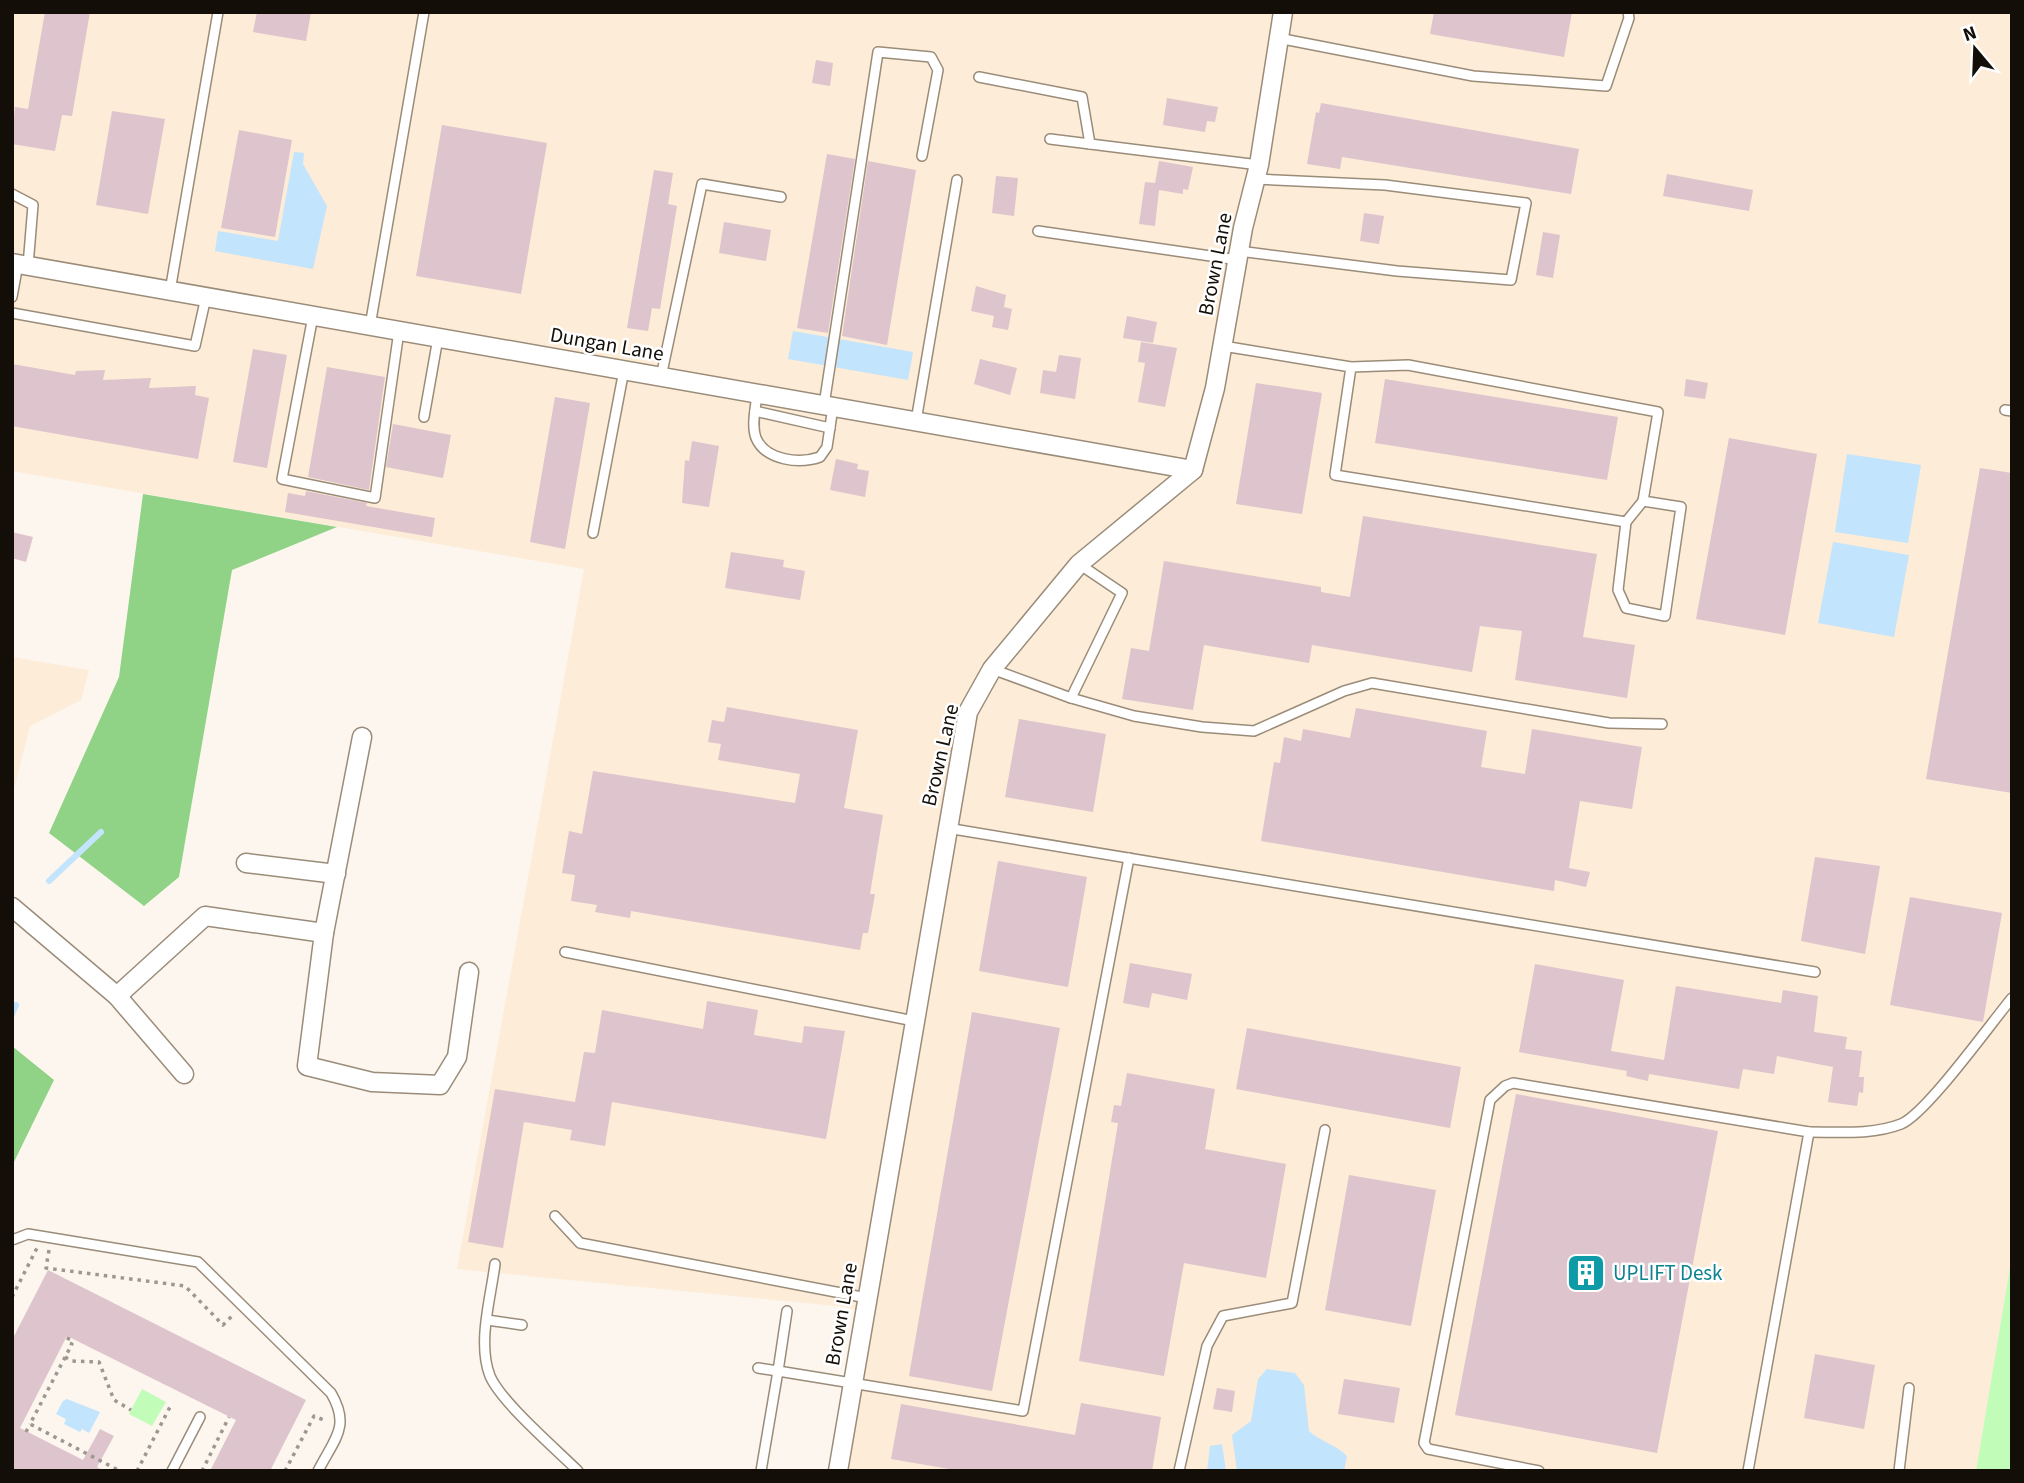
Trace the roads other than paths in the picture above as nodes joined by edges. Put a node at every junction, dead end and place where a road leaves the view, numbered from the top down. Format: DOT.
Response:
graph roads {
  1 [pos="218,12"];
  2 [pos="424,12"];
  3 [pos="1283,12"];
  4 [pos="1628,12"];
  5 [pos="1278,38"];
  6 [pos="979,77"];
  7 [pos="1050,139"];
  8 [pos="1090,144"];
  9 [pos="922,156"];
  10 [pos="1257,172"];
  11 [pos="957,180"];
  12 [pos="12,194"];
  13 [pos="781,197"];
  14 [pos="1038,231"];
  15 [pos="1238,256"];
  16 [pos="19,265"];
  17 [pos="170,291"];
  18 [pos="12,297"];
  19 [pos="206,297"];
  20 [pos="12,313"];
  21 [pos="313,316"];
  22 [pos="370,326"];
  23 [pos="399,331"];
  24 [pos="438,338"];
  25 [pos="1223,346"];
  26 [pos="1351,367"];
  27 [pos="624,370"];
  28 [pos="662,377"];
  29 [pos="756,402"];
  30 [pos="828,406"];
  31 [pos="424,417"];
  32 [pos="916,421"];
  33 [pos="830,428"];
  34 [pos="1193,470"];
  35 [pos="1643,501"];
  36 [pos="1626,522"];
  37 [pos="593,533"];
  38 [pos="1079,564"];
  39 [pos="992,669"];
  40 [pos="1071,698"];
  41 [pos="1662,724"];
  42 [pos="362,737"];
  43 [pos="947,828"];
  44 [pos="1129,858"];
  45 [pos="246,863"];
  46 [pos="335,874"];
  47 [pos="12,906"];
  48 [pos="324,933"];
  49 [pos="565,952"];
  50 [pos="469,972"];
  51 [pos="1815,972"];
  52 [pos="117,996"];
  53 [pos="2012,998"];
  54 [pos="914,1021"];
  55 [pos="184,1074"];
  56 [pos="1325,1130"];
  57 [pos="1809,1132"];
  58 [pos="555,1216"];
  59 [pos="12,1240"];
  60 [pos="495,1264"];
  61 [pos="867,1298"];
  62 [pos="787,1311"];
  63 [pos="487,1320"];
  64 [pos="522,1325"];
  65 [pos="758,1368"];
  66 [pos="778,1371"];
  67 [pos="853,1381"];
  68 [pos="1909,1388"];
  69 [pos="200,1417"];
  70 [pos="172,1471"];
  71 [pos="318,1471"];
  72 [pos="578,1471"];
  73 [pos="761,1471"];
  74 [pos="838,1471"];
  75 [pos="1179,1471"];
  76 [pos="1539,1471"];
  77 [pos="1748,1471"];
  78 [pos="1899,1471"];
  1 -- 17 [label="lane"];
  2 -- 22 [label="lane"];
  3 -- 5 [label="street, Brown Lane"];
  4 -- 5 [label="lane"];
  5 -- 10 [label="street, Brown Lane"];
  6 -- 8 [label="lane"];
  7 -- 8 [label="lane"];
  8 -- 10 [label="lane"];
  9 -- 30 [label="lane"];
  10 -- 15 [label="street, Brown Lane"];
  10 -- 15 [label="lane"];
  11 -- 32 [label="lane"];
  12 -- 16 [label="lane"];
  13 -- 28 [label="lane"];
  14 -- 15 [label="lane"];
  15 -- 25 [label="street, Brown Lane"];
  16 -- 17 [label="street, Dungan Lane"];
  16 -- 18 [label="lane"];
  17 -- 19 [label="street, Dungan Lane"];
  19 -- 20 [label="lane"];
  19 -- 21 [label="street, Dungan Lane"];
  21 -- 22 [label="street, Dungan Lane"];
  21 -- 23 [label="lane"];
  22 -- 23 [label="street, Dungan Lane"];
  23 -- 24 [label="street, Dungan Lane"];
  24 -- 27 [label="street, Dungan Lane"];
  24 -- 31 [label="lane"];
  25 -- 26 [label="lane"];
  25 -- 34 [label="street, Brown Lane"];
  26 -- 35 [label="lane"];
  26 -- 36 [label="lane"];
  27 -- 28 [label="street, Dungan Lane"];
  27 -- 37 [label="lane"];
  28 -- 29 [label="street, Dungan Lane"];
  29 -- 30 [label="street, Dungan Lane"];
  29 -- 33 [label="lane"];
  29 -- 33 [label="lane"];
  30 -- 32 [label="street, Dungan Lane"];
  30 -- 33 [label="lane"];
  32 -- 34 [label="street, Dungan Lane"];
  34 -- 38 [label="street, Brown Lane"];
  35 -- 36 [label="lane"];
  35 -- 36 [label="lane"];
  38 -- 39 [label="street, Brown Lane"];
  38 -- 40 [label="lane"];
  39 -- 40 [label="lane"];
  39 -- 43 [label="street, Brown Lane"];
  40 -- 41 [label="lane"];
  42 -- 46 [label="street"];
  43 -- 44 [label="lane"];
  43 -- 54 [label="street, Brown Lane"];
  44 -- 51 [label="lane"];
  44 -- 67 [label="lane"];
  45 -- 46 [label="street"];
  46 -- 48 [label="street"];
  47 -- 52 [label="street"];
  48 -- 50 [label="street"];
  48 -- 52 [label="street"];
  49 -- 54 [label="lane"];
  52 -- 55 [label="street"];
  53 -- 57 [label="lane"];
  54 -- 61 [label="street, Brown Lane"];
  56 -- 75 [label="lane"];
  57 -- 76 [label="lane"];
  57 -- 77 [label="lane"];
  58 -- 61 [label="lane"];
  59 -- 71 [label="lane"];
  60 -- 63 [label="lane"];
  61 -- 67 [label="street, Brown Lane"];
  62 -- 66 [label="lane"];
  63 -- 64 [label="lane"];
  63 -- 72 [label="lane"];
  65 -- 66 [label="lane"];
  66 -- 67 [label="lane"];
  66 -- 73 [label="lane"];
  67 -- 74 [label="street, Brown Lane"];
  68 -- 78 [label="lane"];
  69 -- 70 [label="lane"];
}
